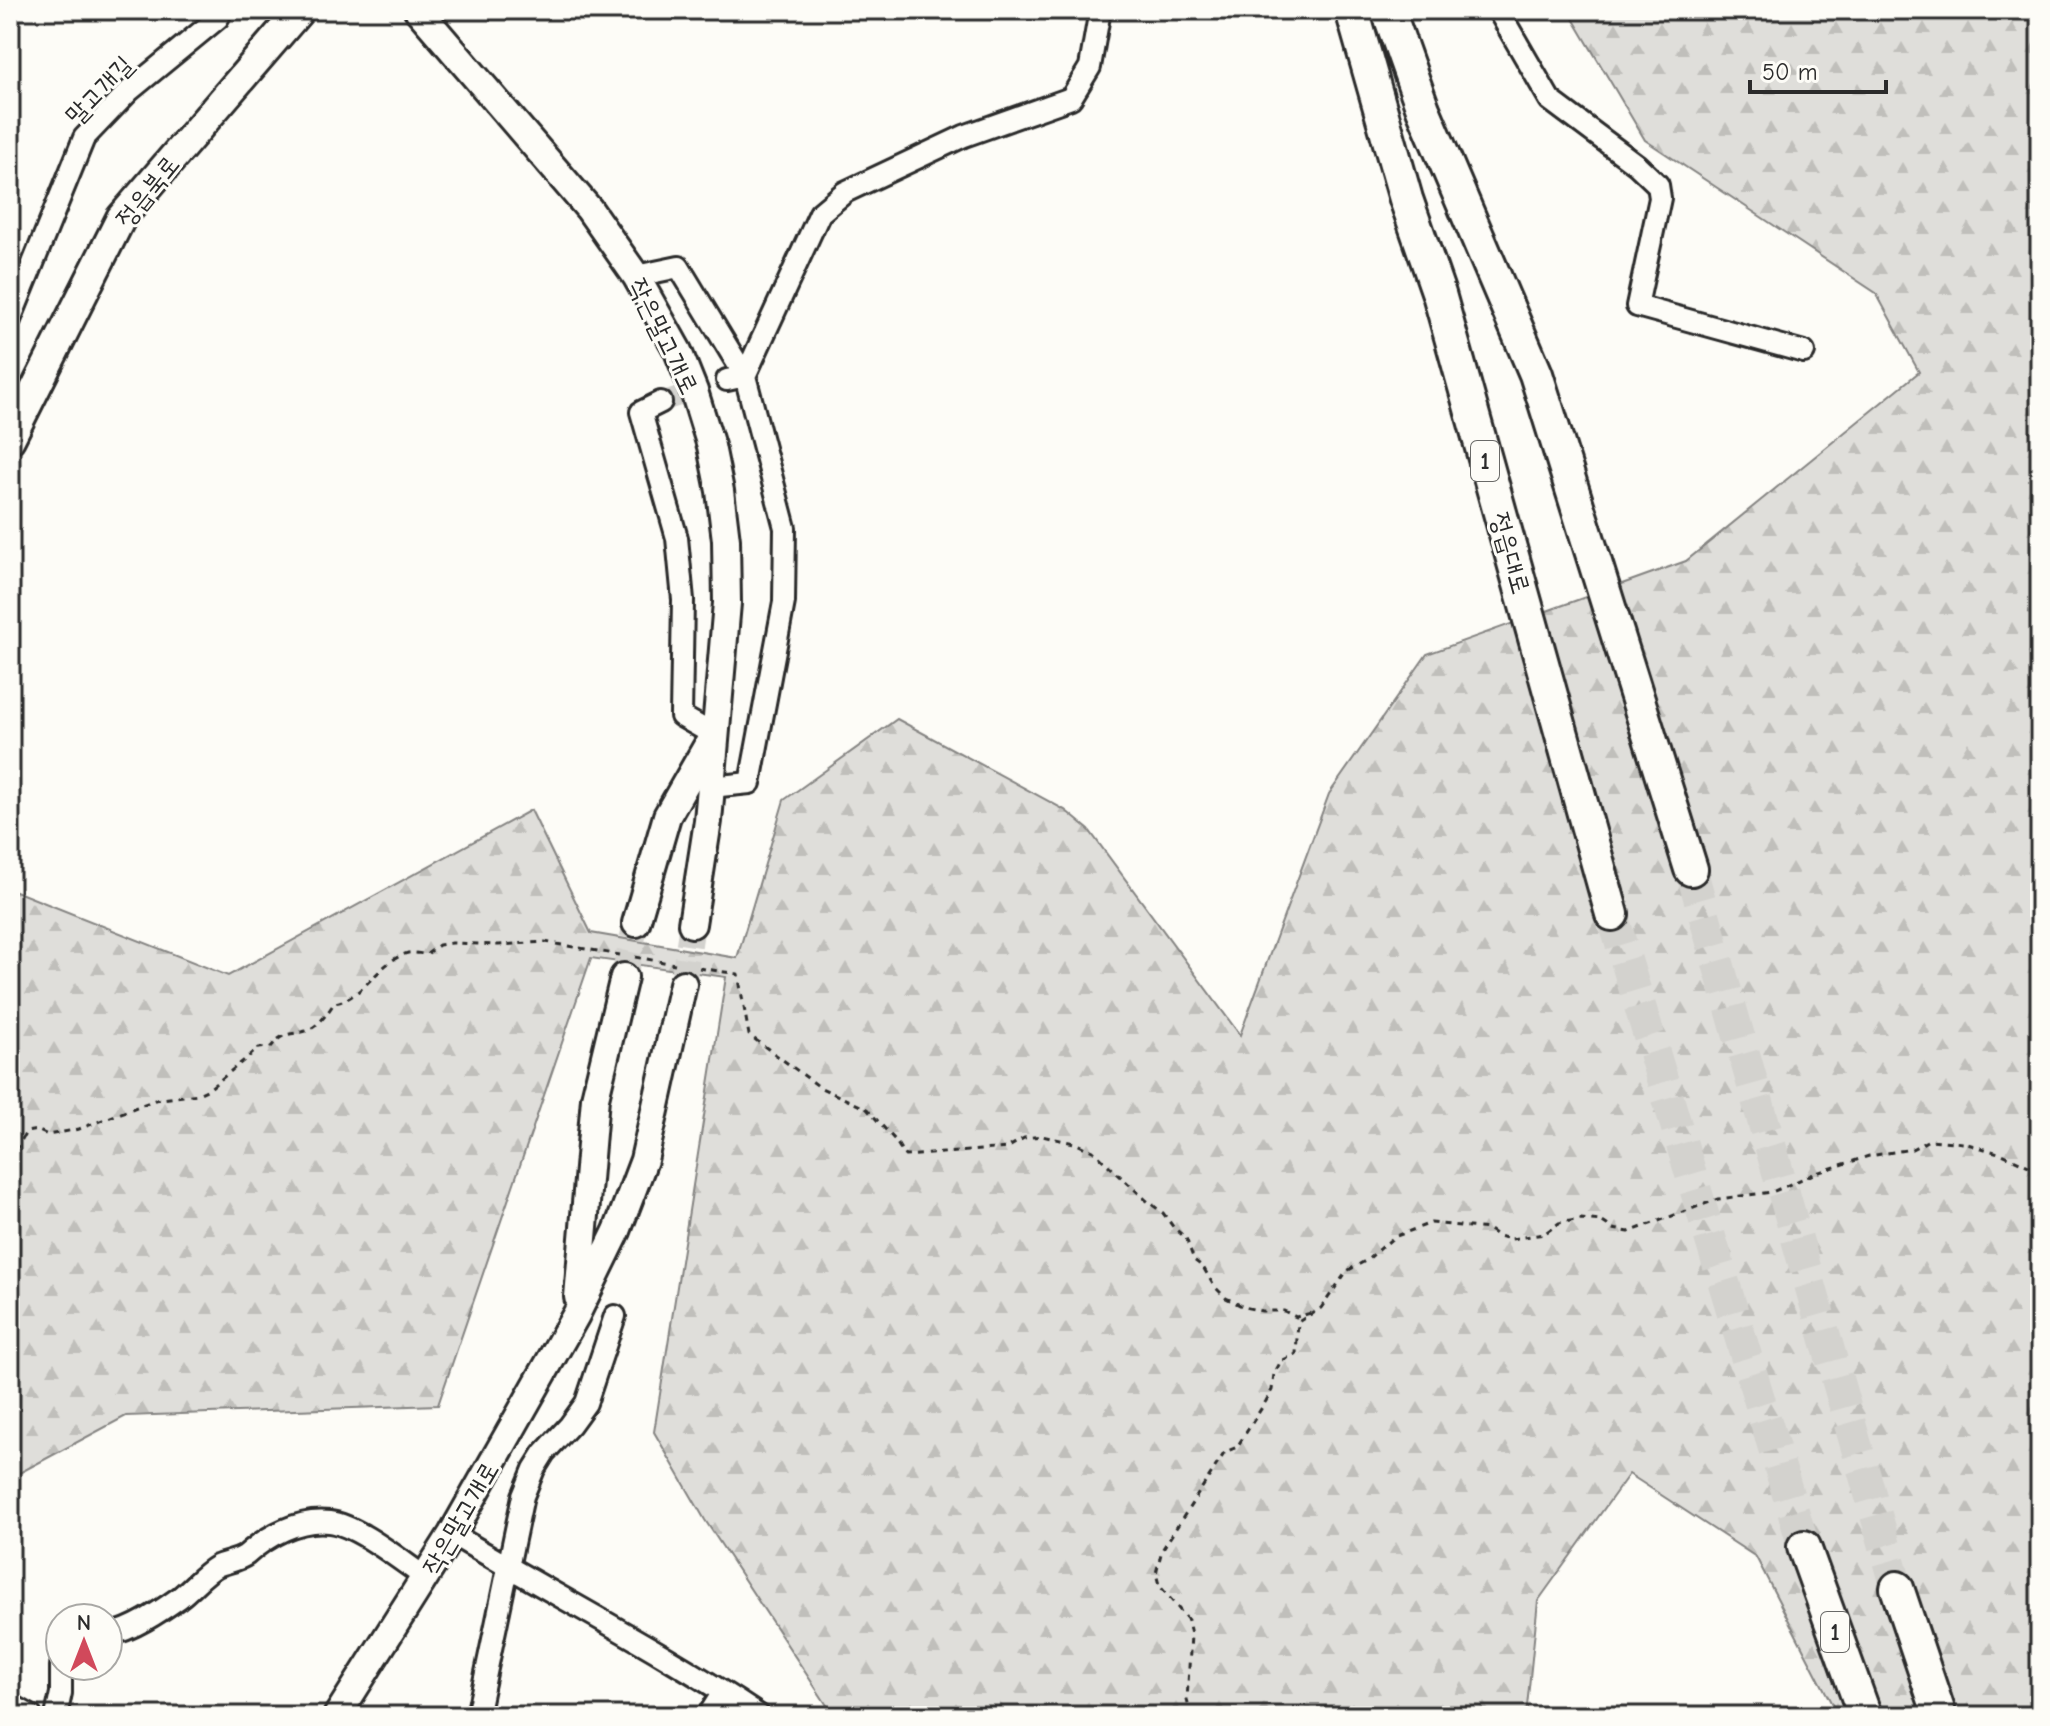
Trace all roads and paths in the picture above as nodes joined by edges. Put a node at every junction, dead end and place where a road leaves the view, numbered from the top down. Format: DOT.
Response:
graph roads {
  1 [pos="222,10"];
  2 [pos="300,10"];
  3 [pos="418,10"];
  4 [pos="1100,10"];
  5 [pos="1330,10"];
  6 [pos="1352,10"];
  7 [pos="1388,10"];
  8 [pos="1396,10"];
  9 [pos="1498,10"];
  10 [pos="1423,109"];
  11 [pos="636,276"];
  12 [pos="1439,294"];
  13 [pos="10,320"];
  14 [pos="1804,352"];
  15 [pos="736,378"];
  16 [pos="661,402"];
  17 [pos="10,439"];
  18 [pos="714,735"];
  19 [pos="710,787"];
  20 [pos="1691,869"];
  21 [pos="1612,914"];
  22 [pos="636,923"];
  23 [pos="692,924"];
  24 [pos="626,963"];
  25 [pos="685,972"];
  26 [pos="10,1161"];
  27 [pos="2040,1171"];
  28 [pos="1311,1313"];
  29 [pos="576,1315"];
  30 [pos="615,1316"];
  31 [pos="452,1534"];
  32 [pos="1804,1547"];
  33 [pos="509,1568"];
  34 [pos="425,1577"];
  35 [pos="1897,1588"];
  36 [pos="124,1628"];
  37 [pos="61,1682"];
  38 [pos="723,1692"];
  39 [pos="10,1715"];
  40 [pos="31,1716"];
  41 [pos="56,1716"];
  42 [pos="337,1716"];
  43 [pos="477,1716"];
  44 [pos="708,1716"];
  45 [pos="760,1716"];
  46 [pos="1191,1716"];
  47 [pos="1865,1716"];
  48 [pos="1940,1716"];
  1 -- 13 [label="street, 말고개길"];
  2 -- 17 [label="main road, 정읍북로"];
  3 -- 11 [label="street, 작은말고개로"];
  4 -- 15 [label="street"];
  5 -- 12 [label="main road"];
  6 -- 12 [label="main road, 정읍대로 / 1"];
  7 -- 10 [label="main road"];
  8 -- 10 [label="main road"];
  9 -- 14 [label="street"];
  10 -- 20 [label="main road"];
  11 -- 15 [label="street"];
  11 -- 18 [label="street, 작은말고개로"];
  12 -- 21 [label="main road, 정읍대로 / 1"];
  15 -- 19 [label="street"];
  16 -- 18 [label="street"];
  18 -- 19 [label="street, 작은말고개로"];
  18 -- 22 [label="street, 작은말고개로"];
  19 -- 23 [label="street, 작은말고개로"];
  24 -- 25 [label="path"];
  24 -- 26 [label="path"];
  24 -- 29 [label="street, 작은말고개로"];
  25 -- 28 [label="path"];
  25 -- 29 [label="street, 작은말고개로"];
  27 -- 28 [label="path"];
  28 -- 46 [label="path"];
  29 -- 31 [label="street, 작은말고개로"];
  30 -- 33 [label="street"];
  31 -- 33 [label="street"];
  31 -- 34 [label="street, 작은말고개로"];
  32 -- 47 [label="main road, 1"];
  33 -- 38 [label="street"];
  33 -- 43 [label="street"];
  34 -- 36 [label="street"];
  34 -- 42 [label="street, 작은말고개로"];
  35 -- 48 [label="main road"];
  37 -- 41 [label="street"];
  38 -- 44 [label="street"];
  38 -- 45 [label="street"];
  39 -- 40 [label="street"];
}
